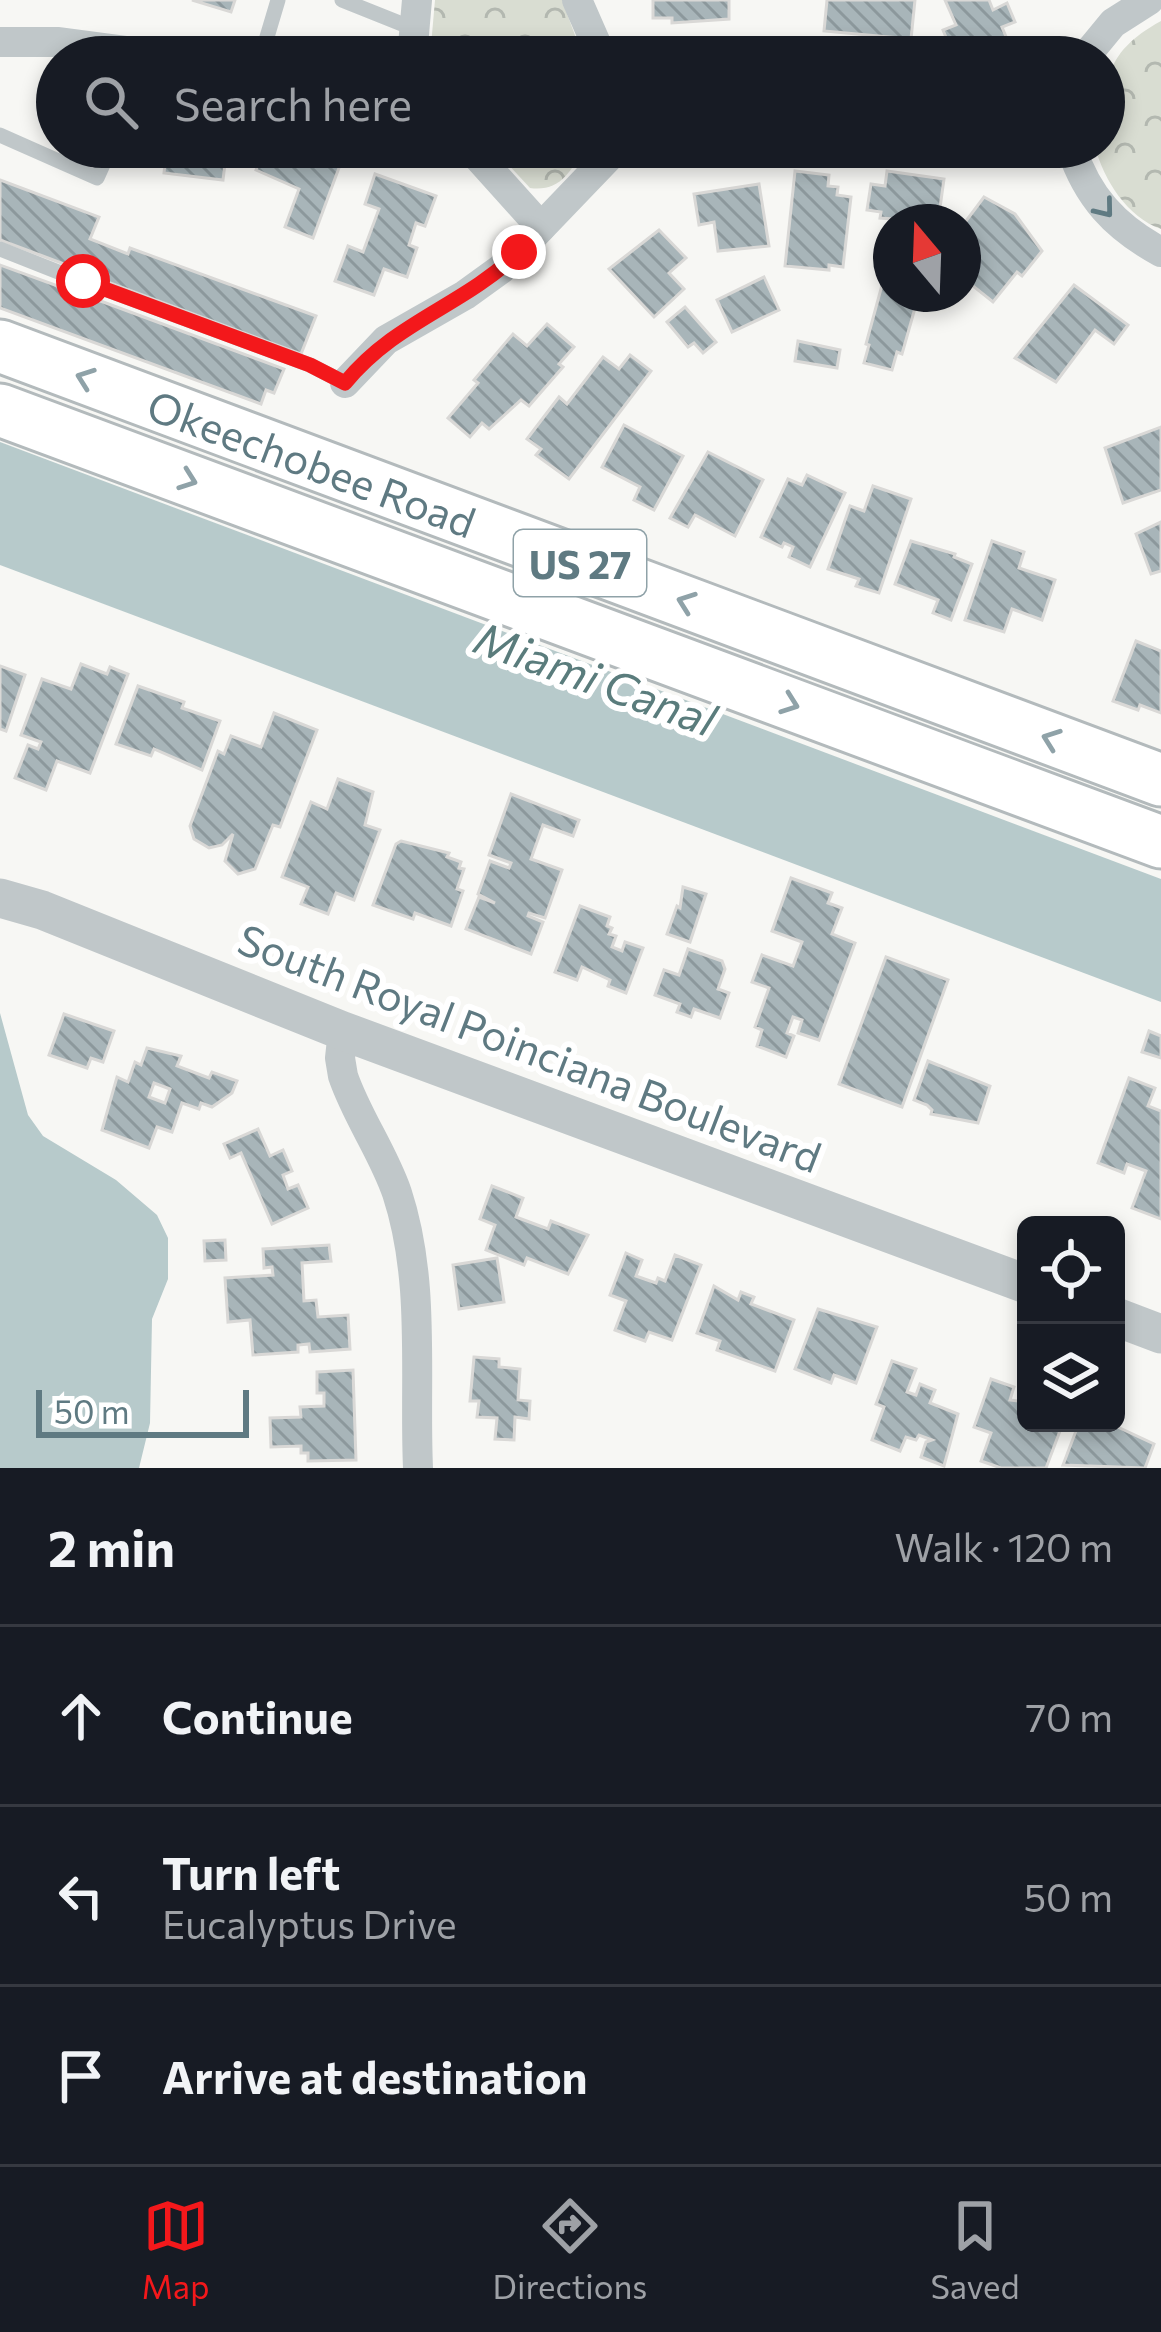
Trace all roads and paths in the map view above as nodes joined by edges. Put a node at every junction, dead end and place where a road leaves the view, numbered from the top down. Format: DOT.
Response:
graph roads {
  1 [pos="278,0"];
  2 [pos="342,0"];
  3 [pos="577,0"];
  4 [pos="1148,0"];
  5 [pos="414,28"];
  6 [pos="267,36"];
  7 [pos="591,36"];
  8 [pos="1102,36"];
  9 [pos="0,42"];
  10 [pos="36,42"];
  11 [pos="0,135"];
  12 [pos="36,151"];
  13 [pos="74,168"];
  14 [pos="102,168"];
  15 [pos="489,168"];
  16 [pos="584,168"];
  17 [pos="597,168"];
  18 [pos="1079,168"];
  19 [pos="578,187"];
  20 [pos="541,226"];
  21 [pos="0,249"];
  22 [pos="1161,252"];
  23 [pos="0,346"];
  24 [pos="345,383"];
  25 [pos="0,410"];
  26 [pos="1161,779"];
  27 [pos="1161,842"];
  28 [pos="0,898"];
  29 [pos="343,1031"];
  30 [pos="1017,1281"];
  31 [pos="1125,1320"];
  32 [pos="1161,1334"];
  33 [pos="418,1468"];
  1 -- 6 [label="lane"];
  2 -- 5 [label="lane"];
  3 -- 7 [label="street"];
  4 -- 8 [label="street"];
  9 -- 10 [label="street"];
  11 -- 12 [label="lane"];
  13 -- 14 [label="lane"];
  15 -- 20 [label="street"];
  16 -- 19 [label="street"];
  17 -- 19 [label="street"];
  18 -- 22 [label="street, one-way"];
  19 -- 20 [label="street"];
  20 -- 24 [label="street"];
  21 -- 24 [label="lane"];
  26 -- 23 [label="highway, Okeechobee Road / US 27, one-way"];
  25 -- 27 [label="highway, Okeechobee Road / US 27, one-way"];
  28 -- 29 [label="street, South Royal Poinciana Boulevard"];
  29 -- 30 [label="street, South Royal Poinciana Boulevard"];
  29 -- 33 [label="street"];
  31 -- 32 [label="street"];
}
